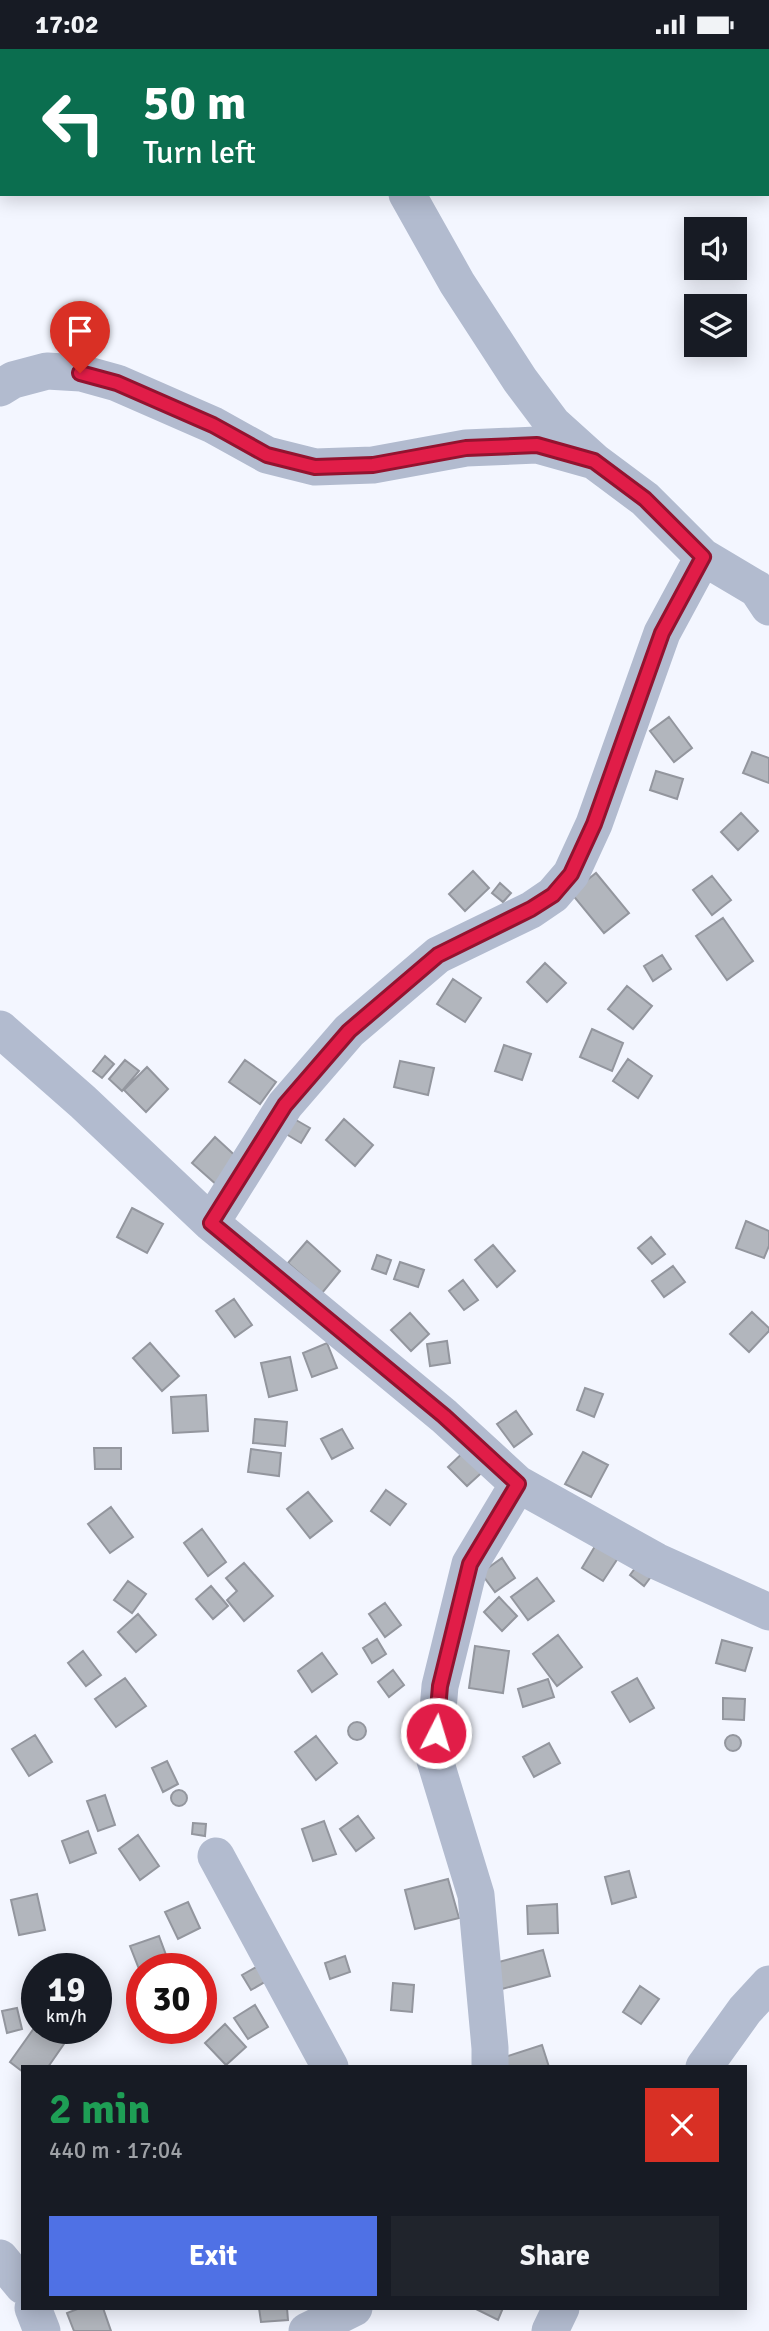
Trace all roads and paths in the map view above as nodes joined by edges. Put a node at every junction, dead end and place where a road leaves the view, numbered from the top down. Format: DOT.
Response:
graph roads {
  1 [pos="408,196"];
  2 [pos="0,388"];
  3 [pos="594,461"];
  4 [pos="703,557"];
  5 [pos="769,607"];
  6 [pos="0,1029"];
  7 [pos="211,1223"];
  8 [pos="518,1484"];
  9 [pos="769,1612"];
  10 [pos="216,1856"];
  11 [pos="769,1984"];
  12 [pos="329,2065"];
  13 [pos="490,2065"];
  14 [pos="705,2065"];
  15 [pos="0,2258"];
  16 [pos="21,2284"];
  17 [pos="34,2310"];
  18 [pos="350,2310"];
  19 [pos="560,2310"];
  20 [pos="43,2331"];
  21 [pos="307,2331"];
  22 [pos="550,2331"];
  1 -- 3 [label="street"];
  2 -- 3 [label="street"];
  3 -- 4 [label="street"];
  4 -- 5 [label="street"];
  4 -- 7 [label="street"];
  6 -- 7 [label="street"];
  7 -- 8 [label="street"];
  8 -- 9 [label="street"];
  8 -- 13 [label="street"];
  10 -- 12 [label="street"];
  11 -- 14 [label="street"];
  15 -- 16 [label="street"];
  17 -- 20 [label="street"];
  18 -- 21 [label="street"];
  19 -- 22 [label="street"];
}
